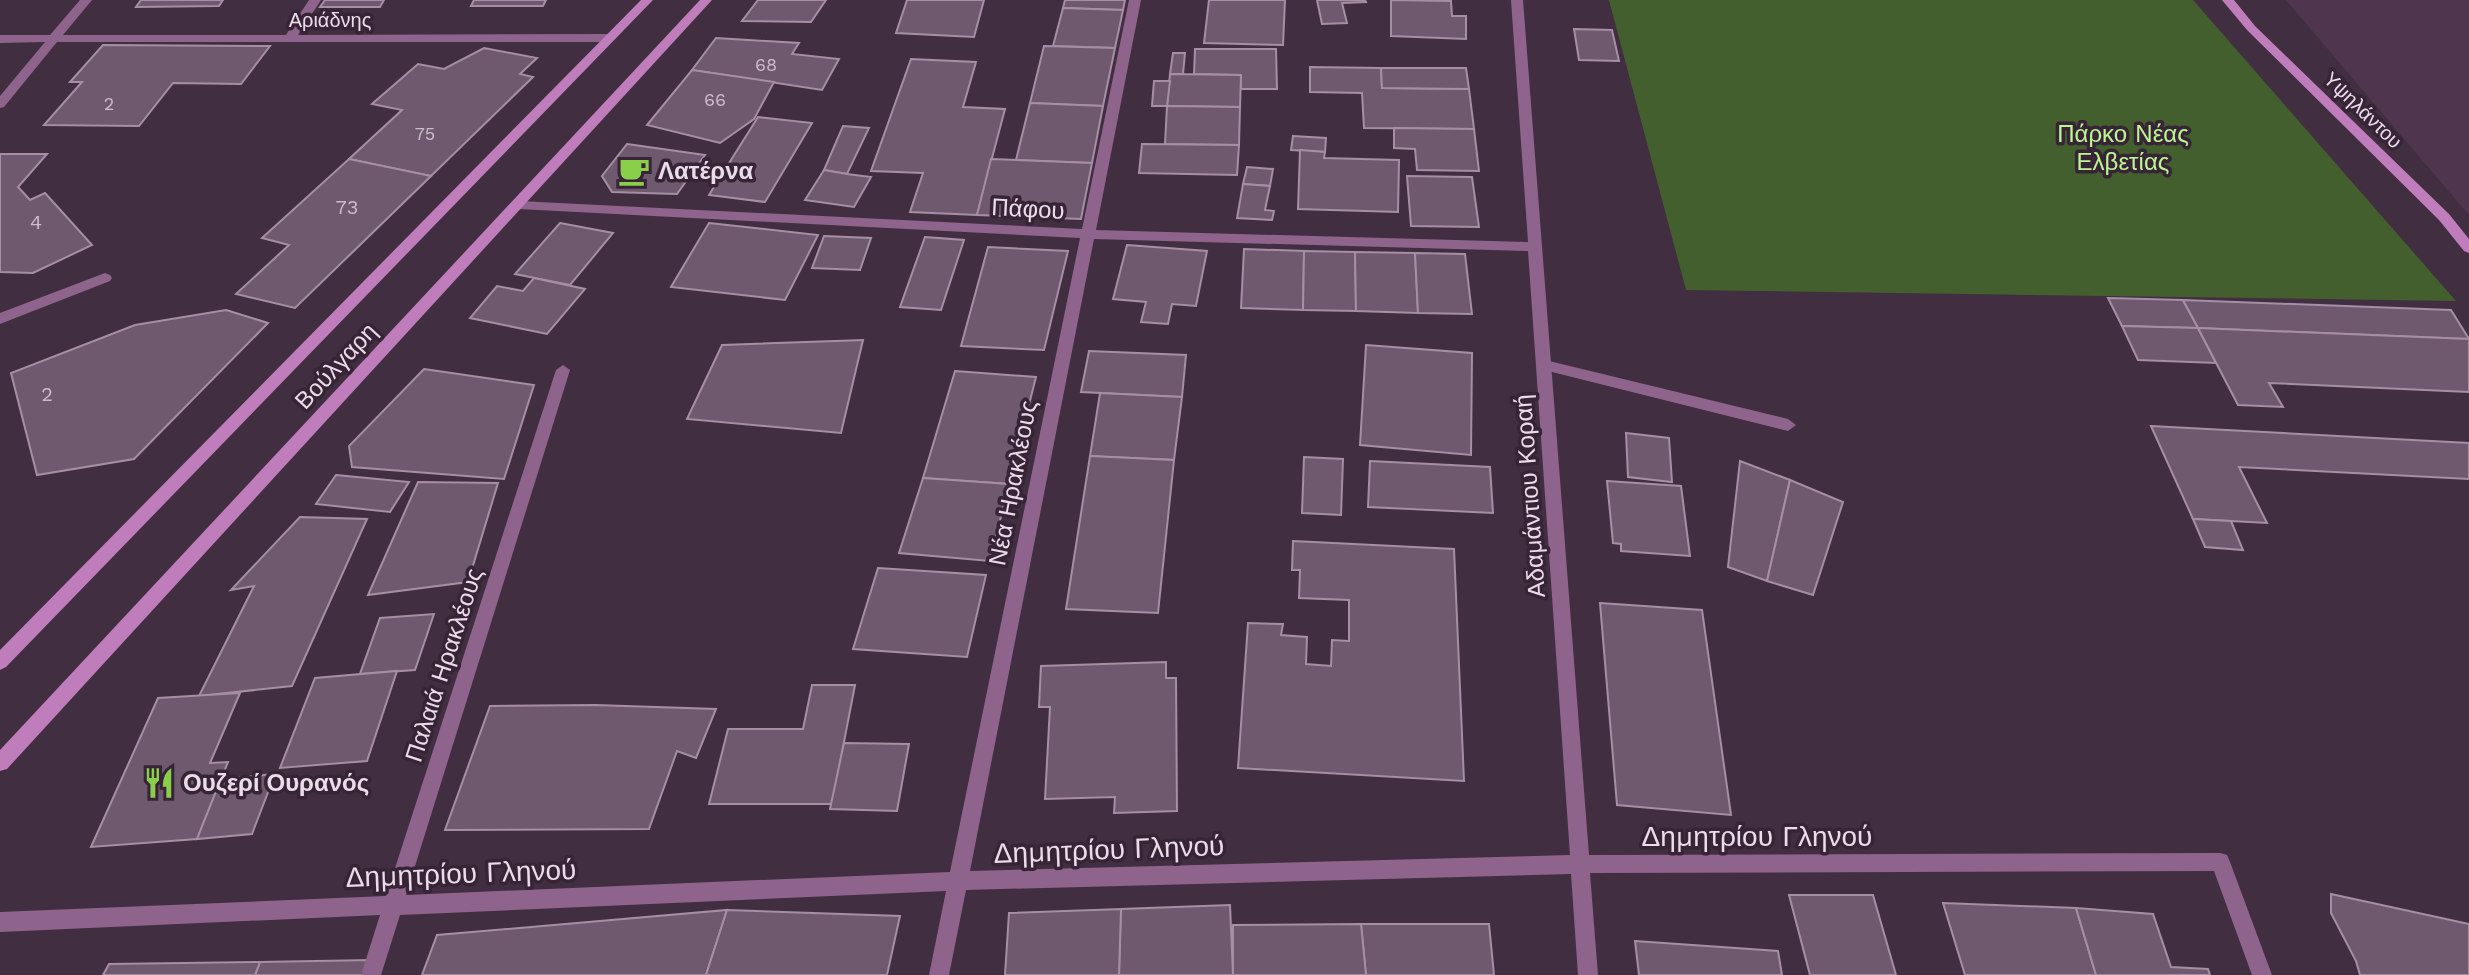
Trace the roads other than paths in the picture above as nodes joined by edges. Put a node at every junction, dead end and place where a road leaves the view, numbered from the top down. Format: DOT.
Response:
graph roads {
  1 [pos="86,0"];
  2 [pos="315,0"];
  3 [pos="647,0"];
  4 [pos="706,0"];
  5 [pos="1135,0"];
  6 [pos="2228,0"];
  7 [pos="1518,7"];
  8 [pos="51,38"];
  9 [pos="290,38"];
  10 [pos="609,38"];
  11 [pos="0,39"];
  12 [pos="0,104"];
  13 [pos="519,205"];
  14 [pos="1088,234"];
  15 [pos="1536,247"];
  16 [pos="2469,248"];
  17 [pos="105,278"];
  18 [pos="0,319"];
  19 [pos="1545,365"];
  20 [pos="563,370"];
  21 [pos="1788,425"];
  22 [pos="0,662"];
  23 [pos="0,763"];
  24 [pos="1580,864"];
  25 [pos="958,881"];
  26 [pos="394,903"];
  27 [pos="0,922"];
  28 [pos="371,975"];
  29 [pos="939,975"];
  30 [pos="1588,975"];
  31 [pos="2262,975"];
  1 -- 8 [label="street"];
  2 -- 9 [label="street"];
  3 -- 10 [label="main road, Βούλγαρη"];
  4 -- 13 [label="main road, Βούλγαρη"];
  5 -- 14 [label="street, Νέα Ηρακλέους"];
  6 -- 16 [label="main road, Υψηλάντου"];
  7 -- 15 [label="street, Αδαμάντιου Κοραή"];
  8 -- 9 [label="street, Αριάδνης"];
  8 -- 11 [label="street, Αριάδνης"];
  8 -- 12 [label="street"];
  9 -- 10 [label="street, Αριάδνης"];
  10 -- 22 [label="main road, Βούλγαρη"];
  13 -- 14 [label="street, Πάφου"];
  13 -- 23 [label="main road, Βούλγαρη"];
  14 -- 15 [label="street, Πάφου"];
  14 -- 25 [label="street, Νέα Ηρακλέους"];
  15 -- 19 [label="street, Αδαμάντιου Κοραή"];
  17 -- 18 [label="street"];
  19 -- 21 [label="street"];
  19 -- 24 [label="street, Αδαμάντιου Κοραή"];
  20 -- 26 [label="street, Παλαιά Ηρακλέους"];
  24 -- 25 [label="street, Δημητρίου Γληνού"];
  24 -- 30 [label="street, Αδαμάντιου Κοραή"];
  24 -- 31 [label="street, Δημητρίου Γληνού"];
  25 -- 26 [label="street, Δημητρίου Γληνού"];
  25 -- 29 [label="street, Νέα Ηρακλέους"];
  26 -- 27 [label="street, Δημητρίου Γληνού"];
  26 -- 28 [label="street, Παλαιά Ηρακλέους"];
}
